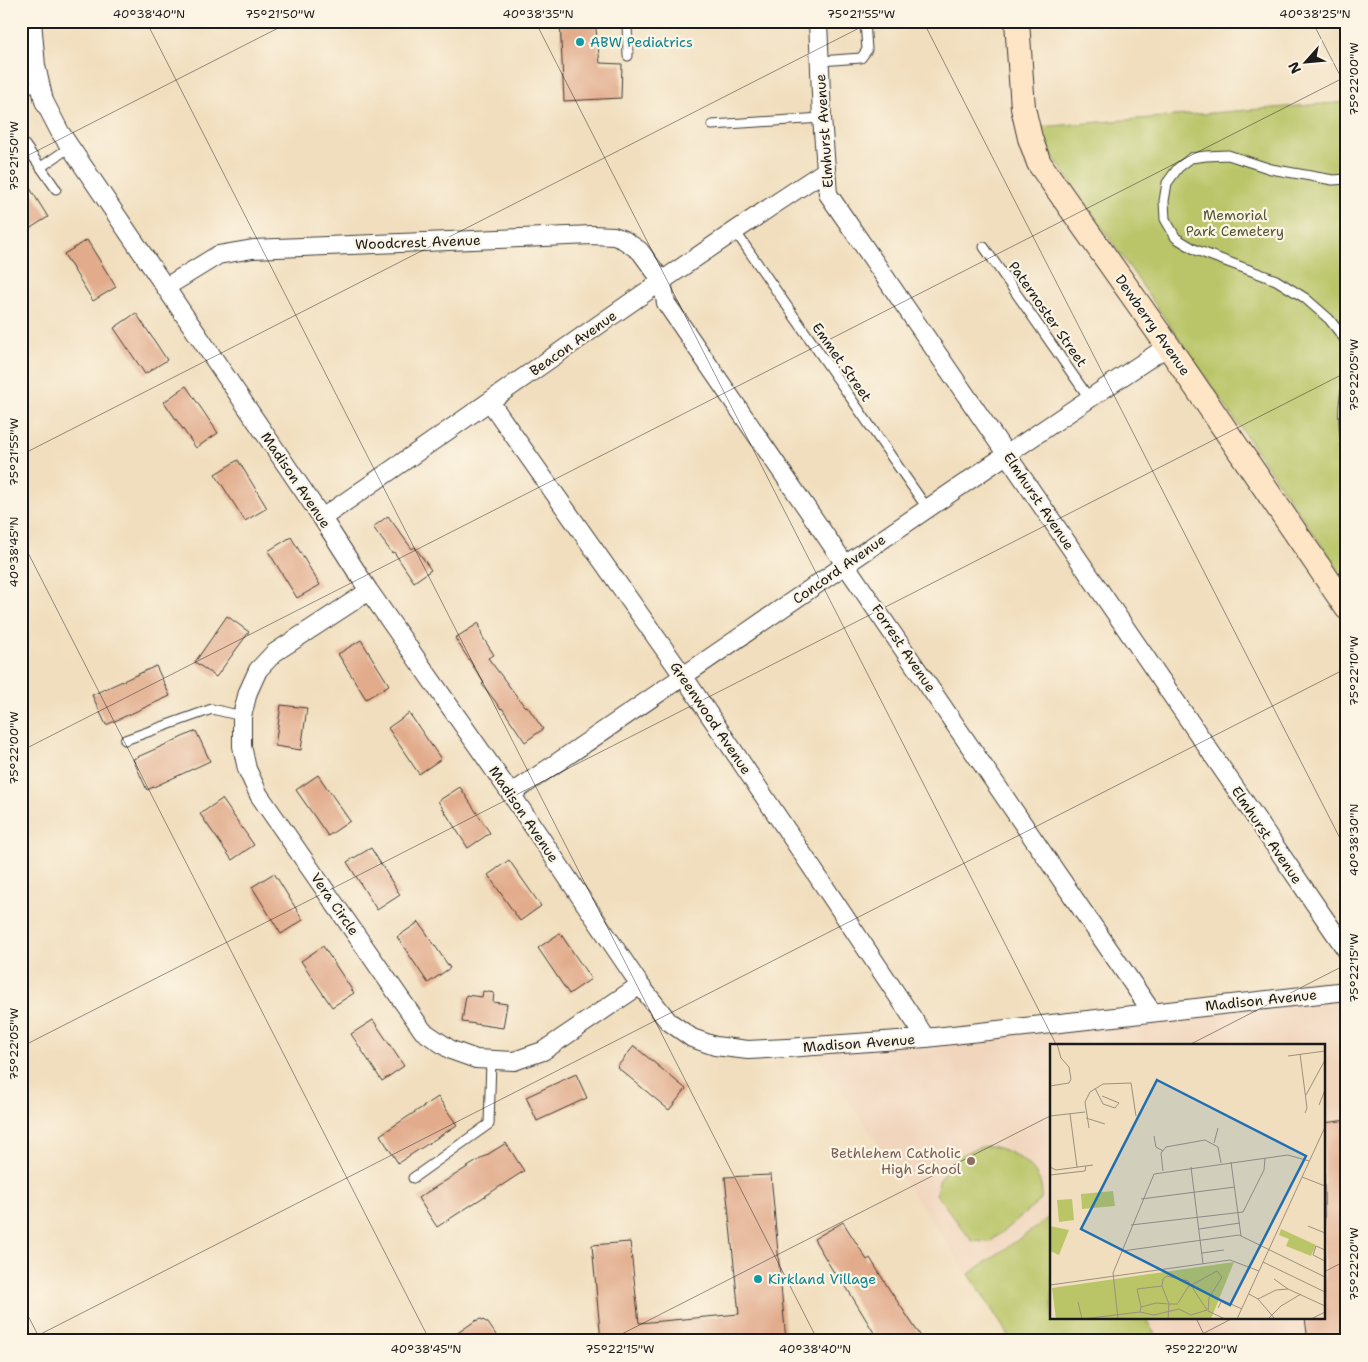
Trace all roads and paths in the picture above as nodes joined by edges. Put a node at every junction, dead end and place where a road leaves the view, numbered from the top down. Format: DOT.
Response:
graph roads {
  1 [pos="32,21"];
  2 [pos="627,21"];
  3 [pos="818,21"];
  4 [pos="865,21"];
  5 [pos="1017,21"];
  6 [pos="628,56"];
  7 [pos="820,61"];
  8 [pos="40,85"];
  9 [pos="21,89"];
  10 [pos="822,118"];
  11 [pos="712,125"];
  12 [pos="25,144"];
  13 [pos="70,147"];
  14 [pos="40,167"];
  15 [pos="826,171"];
  16 [pos="1347,180"];
  17 [pos="56,189"];
  18 [pos="734,231"];
  19 [pos="984,246"];
  20 [pos="662,281"];
  21 [pos="166,287"];
  22 [pos="1347,342"];
  23 [pos="1168,346"];
  24 [pos="1347,387"];
  25 [pos="1089,398"];
  26 [pos="490,402"];
  27 [pos="1347,451"];
  28 [pos="1007,455"];
  29 [pos="927,508"];
  30 [pos="322,518"];
  31 [pos="846,564"];
  32 [pos="368,591"];
  33 [pos="1347,608"];
  34 [pos="684,677"];
  35 [pos="242,716"];
  36 [pos="125,740"];
  37 [pos="511,794"];
  38 [pos="1347,951"];
  39 [pos="640,985"];
  40 [pos="1347,991"];
  41 [pos="1152,1012"];
  42 [pos="926,1038"];
  43 [pos="491,1061"];
  44 [pos="413,1178"];
  1 -- 8 [label="street, Madison Avenue"];
  2 -- 6 [label="lane"];
  3 -- 7 [label="street, Elmhurst Avenue"];
  4 -- 7 [label="lane"];
  5 -- 23 [label="street, Dewberry Avenue"];
  7 -- 10 [label="street, Elmhurst Avenue"];
  8 -- 9 [label="lane"];
  8 -- 13 [label="street, Madison Avenue"];
  10 -- 11 [label="lane"];
  10 -- 15 [label="street, Elmhurst Avenue"];
  12 -- 14 [label="lane"];
  13 -- 14 [label="lane"];
  13 -- 21 [label="street, Madison Avenue"];
  14 -- 17 [label="lane"];
  15 -- 18 [label="street, Beacon Avenue"];
  15 -- 28 [label="street, Elmhurst Avenue"];
  16 -- 22 [label="lane"];
  18 -- 20 [label="street, Beacon Avenue"];
  18 -- 29 [label="lane, Emmet Street"];
  19 -- 25 [label="lane, Paternoster Street"];
  20 -- 21 [label="street, Woodcrest Avenue"];
  20 -- 26 [label="street, Beacon Avenue"];
  20 -- 31 [label="street, Forrest Avenue"];
  21 -- 30 [label="street, Madison Avenue"];
  23 -- 25 [label="street, Concord Avenue"];
  23 -- 33 [label="street, Dewberry Avenue"];
  24 -- 27 [label="lane"];
  25 -- 28 [label="street, Concord Avenue"];
  26 -- 30 [label="street, Beacon Avenue"];
  26 -- 34 [label="street, Greenwood Avenue"];
  28 -- 29 [label="street, Concord Avenue"];
  28 -- 38 [label="street, Elmhurst Avenue"];
  29 -- 31 [label="street, Concord Avenue"];
  30 -- 32 [label="street, Madison Avenue"];
  31 -- 34 [label="street, Concord Avenue"];
  31 -- 41 [label="street, Forrest Avenue"];
  32 -- 35 [label="street, Vera Circle"];
  32 -- 37 [label="street, Madison Avenue"];
  34 -- 37 [label="street, Concord Avenue"];
  34 -- 42 [label="street, Greenwood Avenue"];
  35 -- 36 [label="lane"];
  35 -- 43 [label="street, Vera Circle"];
  37 -- 39 [label="street, Madison Avenue"];
  39 -- 42 [label="street, Madison Avenue"];
  39 -- 43 [label="street, Vera Circle"];
  40 -- 41 [label="street, Madison Avenue"];
  41 -- 42 [label="street, Madison Avenue"];
  43 -- 44 [label="lane"];
}
